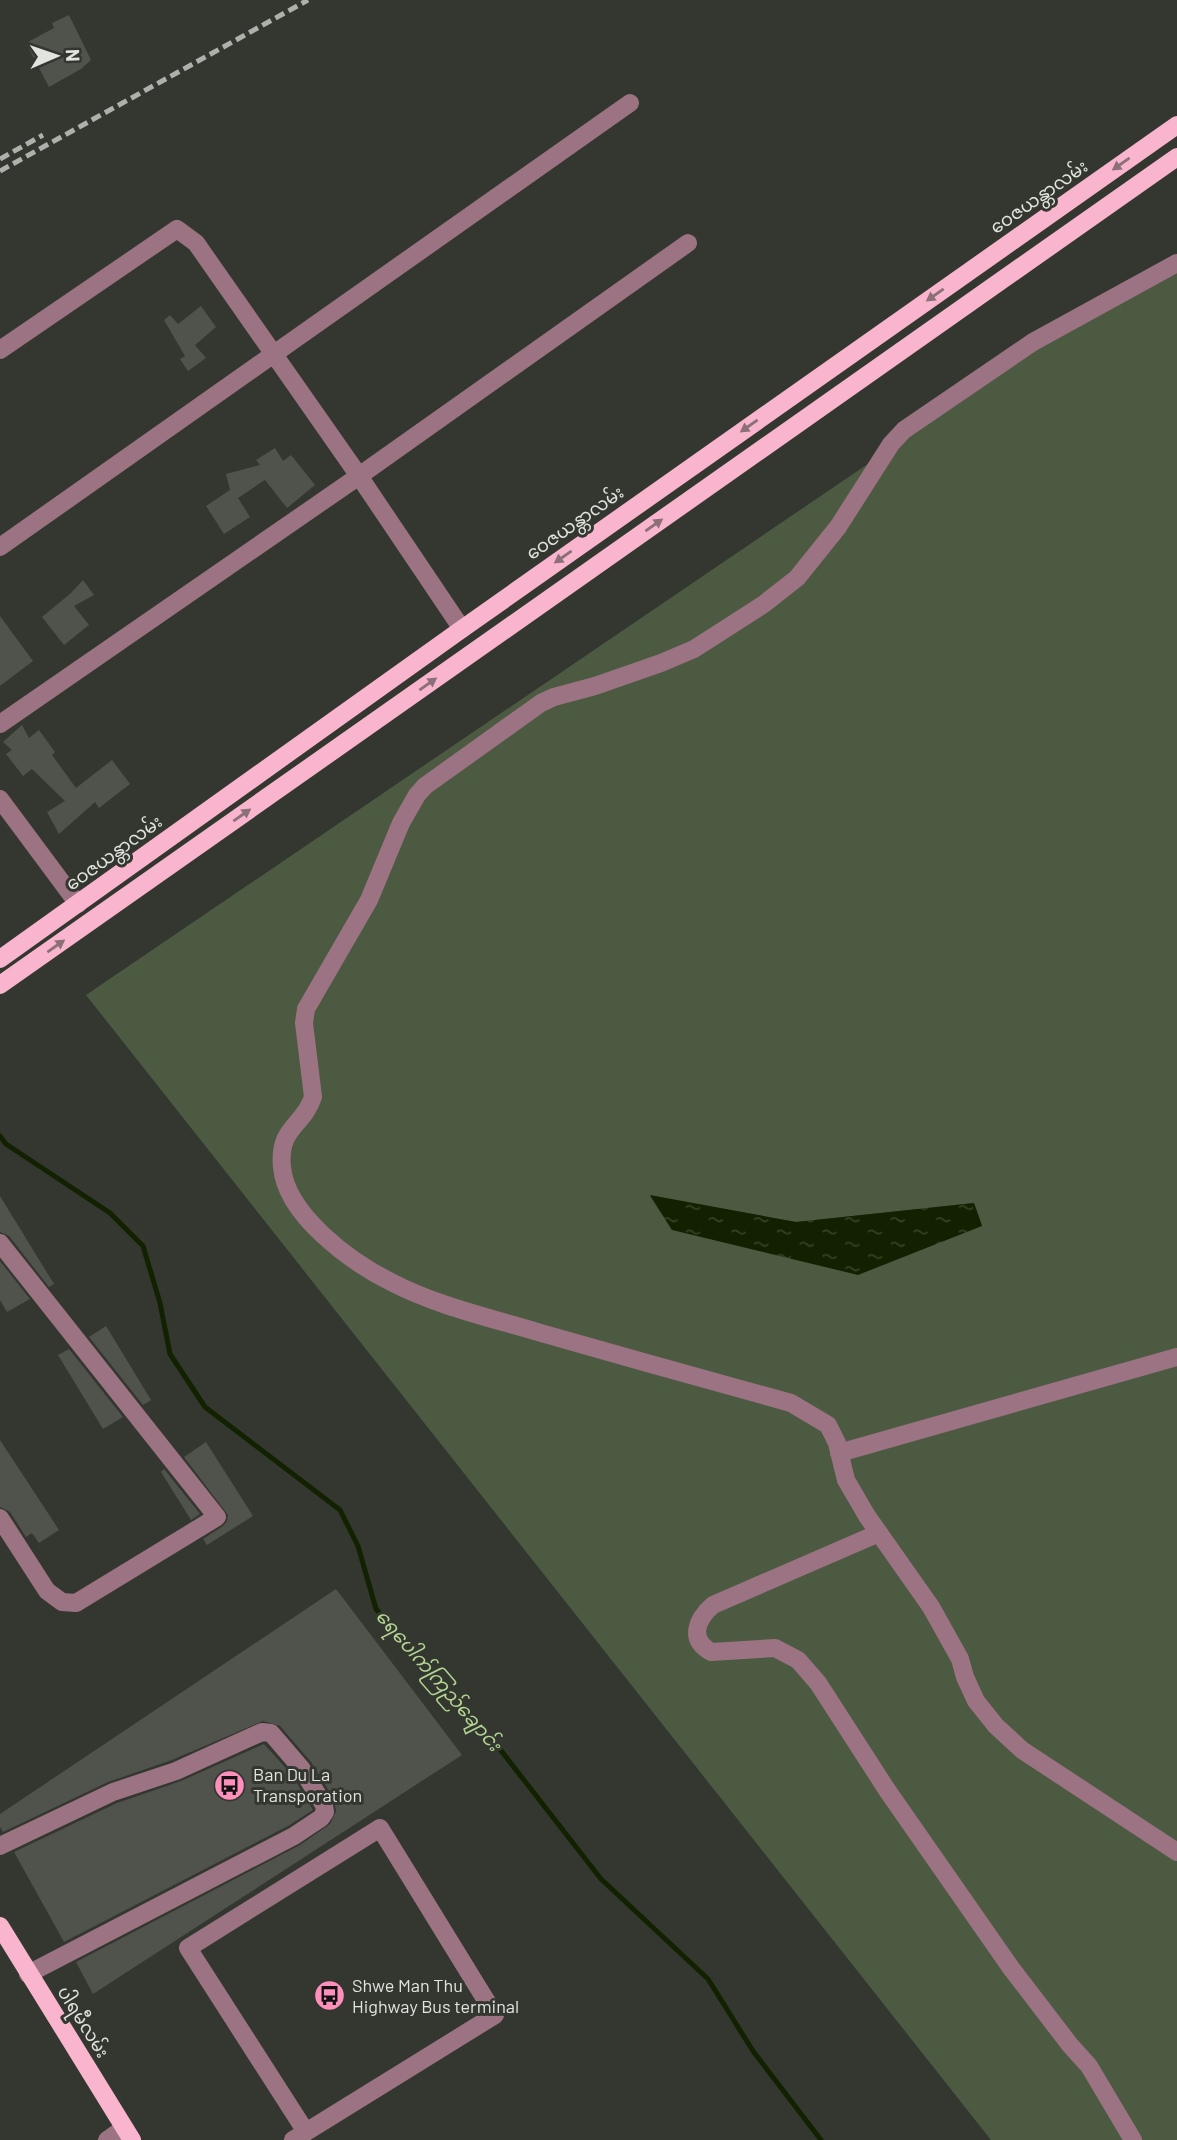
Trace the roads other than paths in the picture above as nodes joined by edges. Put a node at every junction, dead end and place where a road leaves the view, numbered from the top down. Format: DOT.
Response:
graph roads {
  1 [pos="630,103"];
  2 [pos="1177,125"];
  3 [pos="1177,157"];
  4 [pos="688,243"];
  5 [pos="1177,262"];
  6 [pos="0,349"];
  7 [pos="274,354"];
  8 [pos="359,476"];
  9 [pos="0,547"];
  10 [pos="462,629"];
  11 [pos="0,724"];
  12 [pos="0,799"];
  13 [pos="78,904"];
  14 [pos="0,959"];
  15 [pos="0,985"];
  16 [pos="0,1243"];
  17 [pos="1177,1357"];
  18 [pos="839,1454"];
  19 [pos="0,1519"];
  20 [pos="879,1533"];
  21 [pos="0,1846"];
  22 [pos="1177,1852"];
  23 [pos="0,1926"];
  24 [pos="28,1974"];
  25 [pos="128,2134"];
  26 [pos="300,2136"];
  27 [pos="107,2140"];
  28 [pos="1133,2140"];
  1 -- 7 [label="street"];
  2 -- 10 [label="main road, ဝေဇယန္တာလမ်း, one-way"];
  15 -- 3 [label="main road, one-way"];
  4 -- 8 [label="street"];
  5 -- 18 [label="street"];
  6 -- 7 [label="street"];
  7 -- 8 [label="street"];
  7 -- 9 [label="street"];
  8 -- 10 [label="street"];
  8 -- 11 [label="street"];
  10 -- 13 [label="main road, ဝေဇယန္တာလမ်း"];
  12 -- 13 [label="street"];
  13 -- 14 [label="main road, ဝေဇယန္တာလမ်း"];
  16 -- 19 [label="street"];
  17 -- 18 [label="street"];
  18 -- 20 [label="street"];
  20 -- 22 [label="street"];
  20 -- 28 [label="street"];
  21 -- 24 [label="street"];
  23 -- 24 [label="main road, ပါရမီလမ်း"];
  24 -- 25 [label="main road, ပါရမီလမ်း"];
  25 -- 27 [label="street"];
  26 -- 26 [label="street"];
}
